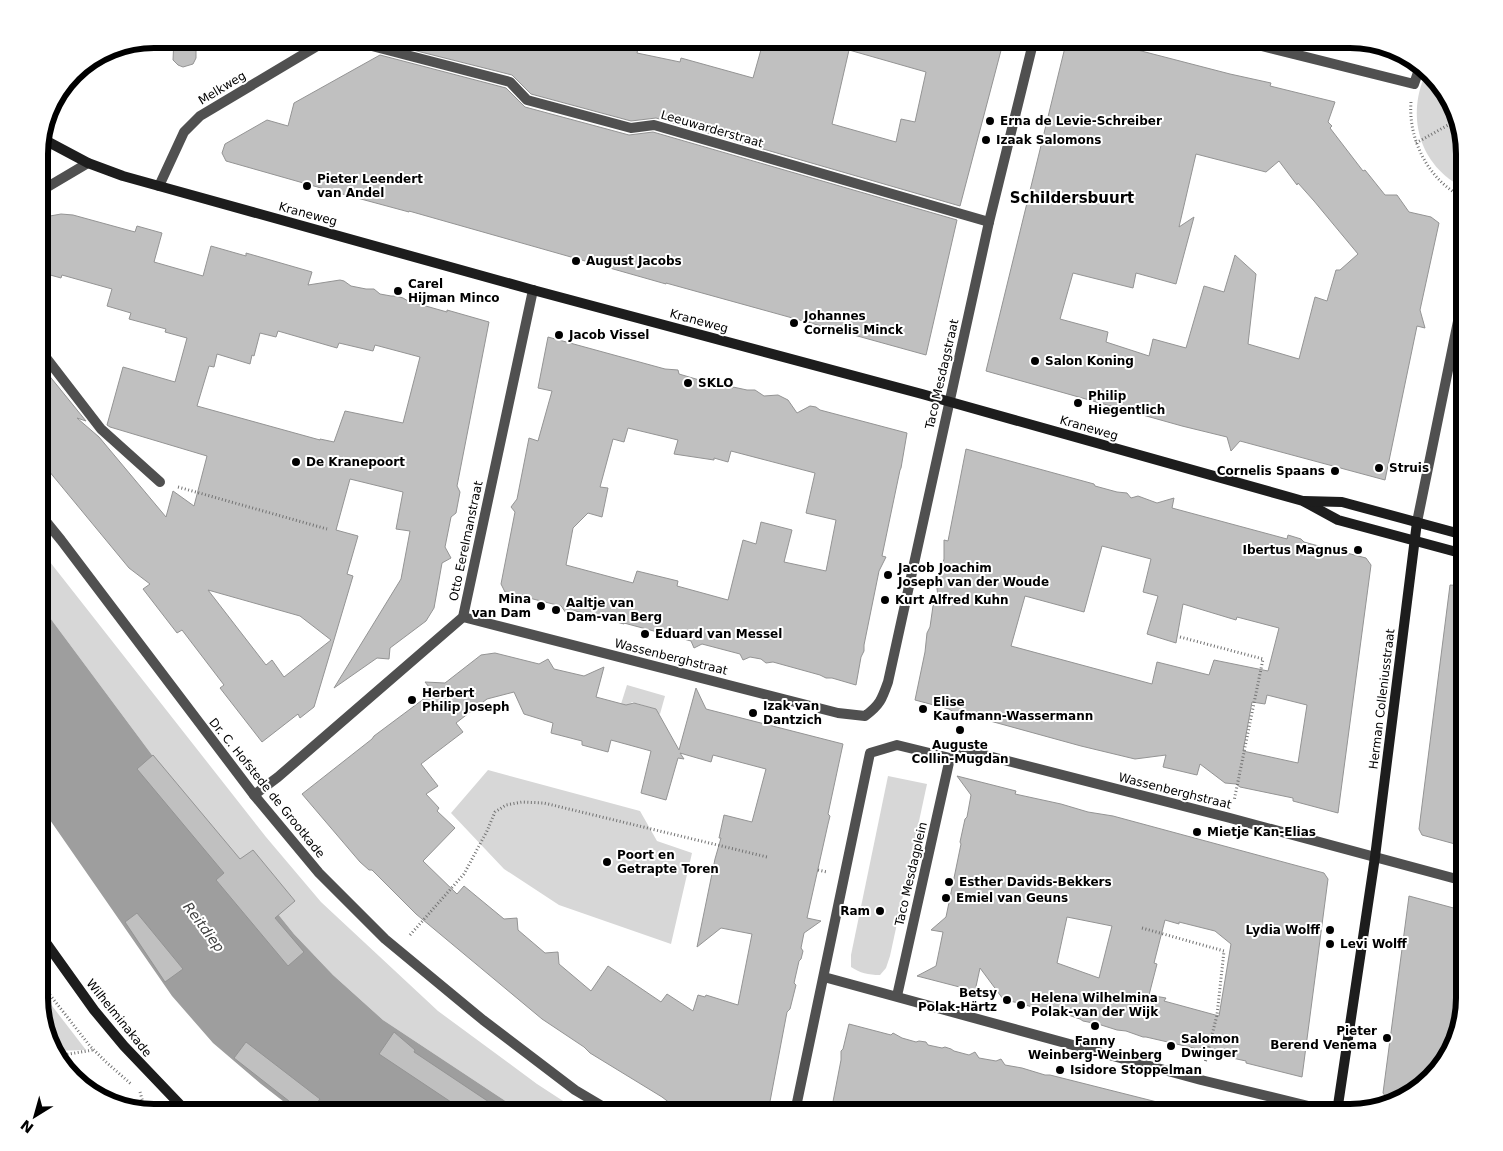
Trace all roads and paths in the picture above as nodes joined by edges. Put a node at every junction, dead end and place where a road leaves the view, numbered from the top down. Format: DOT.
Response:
graph roads {
  1 [pos="313,48"];
  2 [pos="380,48"];
  3 [pos="1032,48"];
  4 [pos="1270,48"];
  5 [pos="1418,72"];
  6 [pos="1414,84"];
  7 [pos="1451,123"];
  8 [pos="48,142"];
  9 [pos="1416,144"];
  10 [pos="88,163"];
  11 [pos="159,186"];
  12 [pos="48,187"];
  13 [pos="1456,194"];
  14 [pos="989,222"];
  15 [pos="533,290"];
  16 [pos="1456,331"];
  17 [pos="48,360"];
  18 [pos="949,402"];
  19 [pos="160,482"];
  20 [pos="1304,501"];
  21 [pos="1417,522"];
  22 [pos="48,524"];
  23 [pos="327,529"];
  24 [pos="1456,532"];
  25 [pos="1414,541"];
  26 [pos="1456,552"];
  27 [pos="463,617"];
  28 [pos="1180,637"];
  29 [pos="871,712"];
  30 [pos="950,758"];
  31 [pos="254,796"];
  32 [pos="1230,818"];
  33 [pos="767,857"];
  34 [pos="1375,857"];
  35 [pos="1456,879"];
  36 [pos="1142,928"];
  37 [pos="48,946"];
  38 [pos="397,949"];
  39 [pos="824,977"];
  40 [pos="48,992"];
  41 [pos="897,996"];
  42 [pos="93,1050"];
  43 [pos="64,1055"];
  44 [pos="1201,1080"];
  45 [pos="140,1092"];
  46 [pos="147,1099"];
  47 [pos="144,1103"];
  48 [pos="179,1104"];
  49 [pos="599,1104"];
  50 [pos="797,1104"];
  51 [pos="1302,1104"];
  52 [pos="1336,1104"];
  1 -- 11 [label="street, Melkweg"];
  2 -- 14 [label="street, Leeuwarderstraat"];
  3 -- 14 [label="street, Taco Mesdagstraat"];
  4 -- 6 [label="street"];
  5 -- 6 [label="street"];
  6 -- 9 [label="path"];
  7 -- 9 [label="path"];
  8 -- 10 [label="street, Kraneweg"];
  9 -- 13 [label="path"];
  10 -- 11 [label="street, Kraneweg"];
  10 -- 12 [label="street"];
  11 -- 15 [label="street, Kraneweg"];
  14 -- 18 [label="street, Taco Mesdagstraat"];
  15 -- 18 [label="street, Kraneweg"];
  15 -- 27 [label="street, Otto Eerelmanstraat"];
  16 -- 21 [label="street, Herman Colleniusstraat"];
  17 -- 19 [label="street"];
  18 -- 20 [label="street, Kraneweg"];
  18 -- 29 [label="street, Taco Mesdagstraat"];
  19 -- 23 [label="path"];
  20 -- 21 [label="street, Kraneweg"];
  20 -- 25 [label="street, Kraneweg"];
  21 -- 24 [label="street, Kraneweg"];
  21 -- 25 [label="street, Herman Colleniusstraat"];
  22 -- 31 [label="street, Dr. C. Hofstede de Grootkade"];
  25 -- 26 [label="street, Kraneweg"];
  25 -- 34 [label="street, Herman Colleniusstraat"];
  27 -- 29 [label="street, Wassenberghstraat"];
  27 -- 31 [label="street, Otto Eerelmanstraat"];
  28 -- 32 [label="path"];
  30 -- 32 [label="street, Wassenberghstraat"];
  30 -- 39 [label="street, Wassenberghstraat"];
  30 -- 41 [label="street, Taco Mesdagplein"];
  31 -- 38 [label="street, Dr. C. Hofstede de Grootkade"];
  32 -- 34 [label="street, Wassenberghstraat"];
  33 -- 38 [label="path"];
  34 -- 35 [label="street, Wassenberghstraat"];
  34 -- 52 [label="street, Herman Colleniusstraat"];
  36 -- 44 [label="path"];
  37 -- 48 [label="street, Wilhelminakade"];
  38 -- 49 [label="street, Dr. C. Hofstede de Grootkade"];
  39 -- 41 [label="street"];
  39 -- 50 [label="street"];
  40 -- 42 [label="path"];
  41 -- 44 [label="street"];
  42 -- 43 [label="path"];
  42 -- 45 [label="path"];
  44 -- 51 [label="street"];
  45 -- 46 [label="path"];
  45 -- 47 [label="path"];
}
